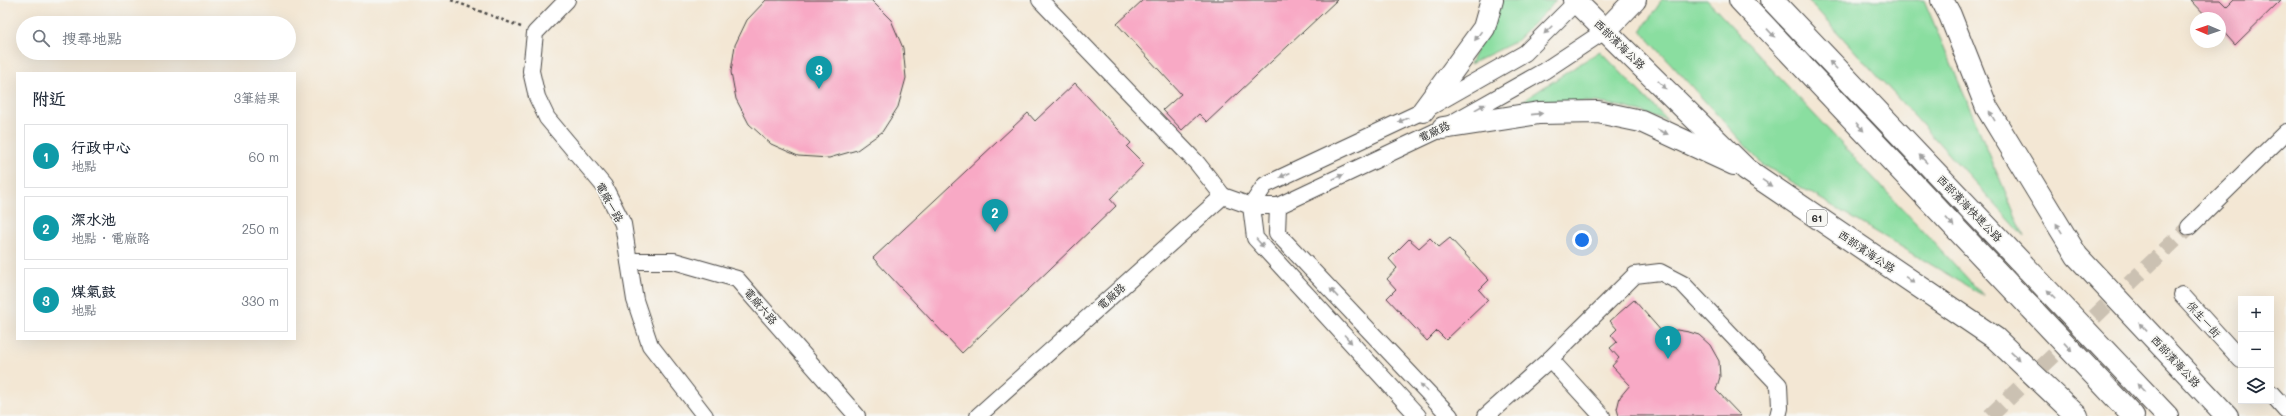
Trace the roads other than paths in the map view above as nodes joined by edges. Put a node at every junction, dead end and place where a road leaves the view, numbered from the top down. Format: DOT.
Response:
graph roads {
  1 [pos="566,0"];
  2 [pos="1040,0"];
  3 [pos="1492,0"];
  4 [pos="1635,0"];
  5 [pos="1772,0"];
  6 [pos="1576,1"];
  7 [pos="1742,2"];
  8 [pos="1946,5"];
  9 [pos="1606,30"];
  10 [pos="1423,110"];
  11 [pos="1443,128"];
  12 [pos="2286,132"];
  13 [pos="1746,169"];
  14 [pos="1223,196"];
  15 [pos="1250,206"];
  16 [pos="1278,206"];
  17 [pos="2189,227"];
  18 [pos="629,261"];
  19 [pos="2182,295"];
  20 [pos="2238,357"];
  21 [pos="1550,359"];
  22 [pos="2274,396"];
  23 [pos="2286,410"];
  24 [pos="705,416"];
  25 [pos="858,416"];
  26 [pos="978,416"];
  27 [pos="1418,416"];
  28 [pos="1450,416"];
  29 [pos="1486,416"];
  30 [pos="1602,416"];
  31 [pos="1778,416"];
  32 [pos="2077,416"];
  33 [pos="2133,416"];
  34 [pos="2168,416"];
  35 [pos="2228,416"];
  1 -- 18 [label="street, 電廠一路"];
  2 -- 14 [label="street"];
  3 -- 10 [label="main road, one-way"];
  4 -- 9 [label="main road"];
  34 -- 5 [label="main road, 西部濱海快速公路, one-way"];
  6 -- 9 [label="main road, 西部濱海公路 / 61"];
  6 -- 10 [label="street, 電廠路, one-way"];
  7 -- 33 [label="main road, one-way"];
  35 -- 8 [label="main road, 西部濱海公路, one-way"];
  11 -- 9 [label="street, 電廠路, one-way"];
  9 -- 13 [label="main road, 西部濱海公路 / 61, one-way"];
  10 -- 15 [label="street, 電廠路, one-way"];
  11 -- 13 [label="main road, one-way"];
  16 -- 11 [label="street, 電廠路, one-way"];
  12 -- 17 [label="street"];
  13 -- 32 [label="main road, 西部濱海公路 / 61, one-way"];
  14 -- 15 [label="street, 電廠路"];
  14 -- 26 [label="street, 電廠路"];
  15 -- 16 [label="street, 電廠路"];
  15 -- 27 [label="street, one-way"];
  28 -- 16 [label="street, one-way"];
  18 -- 24 [label="street, 電廠一路"];
  18 -- 25 [label="street, 電廠六路"];
  19 -- 20 [label="street, 保生一街"];
  21 -- 29 [label="street"];
  21 -- 30 [label="street"];
  21 -- 31 [label="street"];
  22 -- 23 [label="street"];
}
